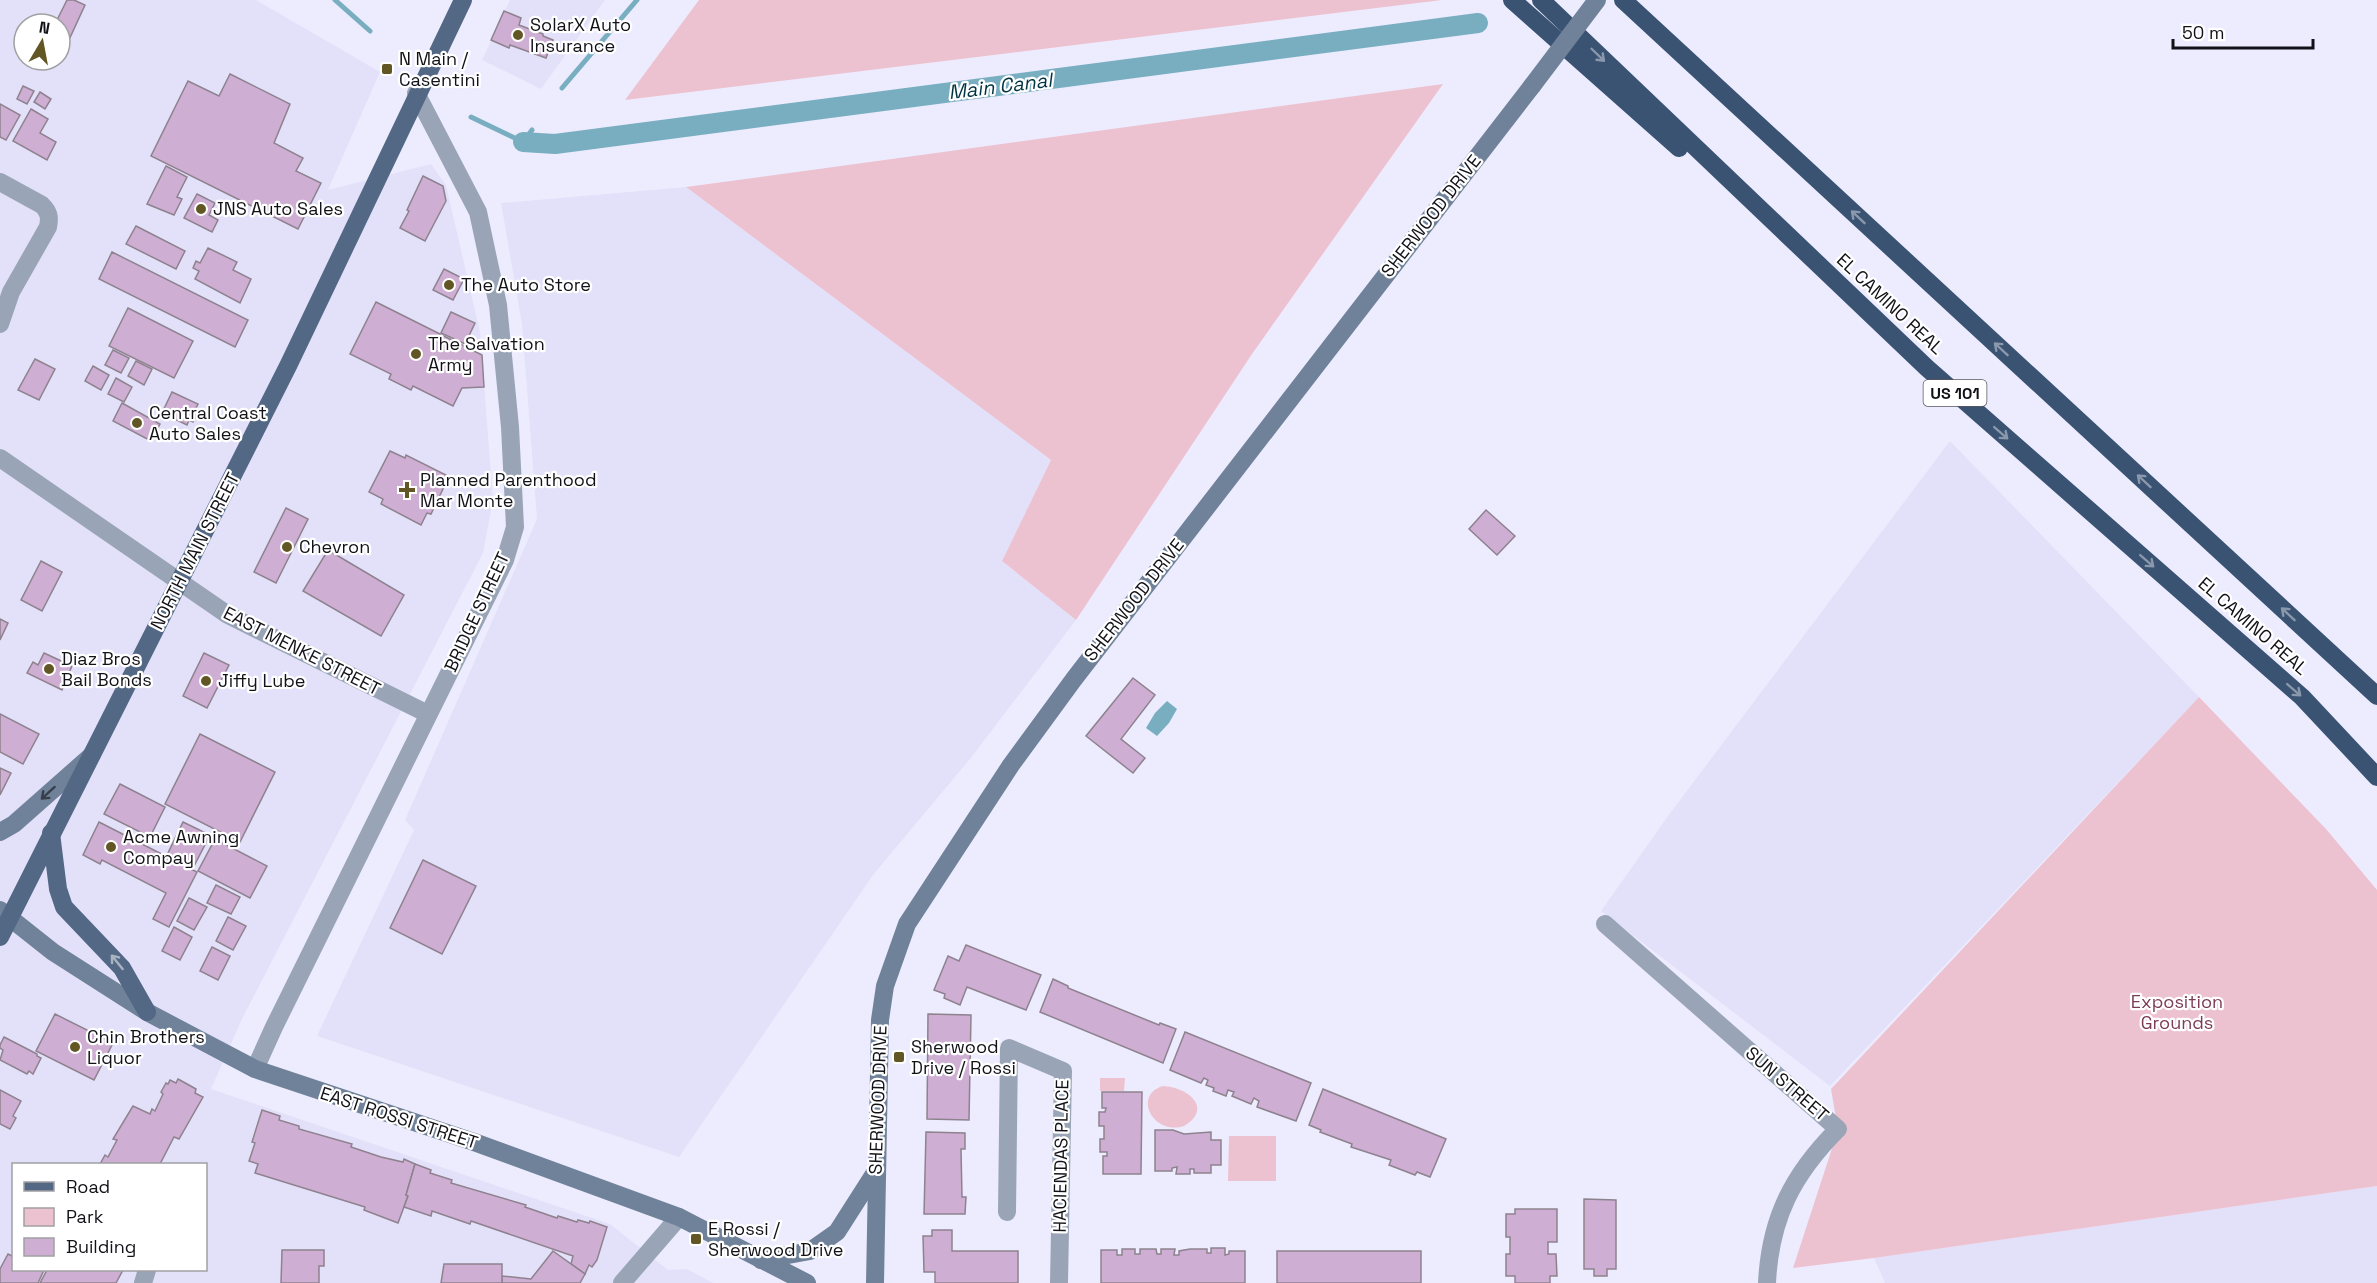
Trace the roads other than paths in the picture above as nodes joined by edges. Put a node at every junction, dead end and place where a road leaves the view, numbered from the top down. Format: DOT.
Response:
graph roads {
  1 [pos="463,0"];
  2 [pos="1512,0"];
  3 [pos="1541,0"];
  4 [pos="1598,0"];
  5 [pos="1623,0"];
  6 [pos="416,93"];
  7 [pos="0,182"];
  8 [pos="0,324"];
  9 [pos="1927,368"];
  10 [pos="0,458"];
  11 [pos="179,582"];
  12 [pos="2377,696"];
  13 [pos="428,714"];
  14 [pos="92,754"];
  15 [pos="2377,777"];
  16 [pos="0,832"];
  17 [pos="51,832"];
  18 [pos="5,914"];
  19 [pos="1605,924"];
  20 [pos="0,937"];
  21 [pos="147,1012"];
  22 [pos="255,1070"];
  23 [pos="876,1171"];
  24 [pos="1008,1212"];
  25 [pos="679,1216"];
  26 [pos="761,1260"];
  27 [pos="622,1283"];
  28 [pos="807,1283"];
  29 [pos="875,1283"];
  30 [pos="1059,1283"];
  31 [pos="1767,1283"];
  1 -- 6 [label="main road, NORTH MAIN STREET"];
  2 -- 9 [label="highway"];
  3 -- 9 [label="highway, EL CAMINO REAL / US 101, one-way"];
  4 -- 23 [label="main road, SHERWOOD DRIVE, bridge"];
  12 -- 5 [label="highway, EL CAMINO REAL, one-way"];
  6 -- 11 [label="main road, NORTH MAIN STREET"];
  6 -- 13 [label="street, BRIDGE STREET"];
  7 -- 8 [label="street"];
  9 -- 15 [label="highway, EL CAMINO REAL / US 101, one-way"];
  10 -- 11 [label="street, EAST MENKE STREET"];
  11 -- 13 [label="street, EAST MENKE STREET"];
  11 -- 14 [label="main road, NORTH MAIN STREET"];
  13 -- 22 [label="street, BRIDGE STREET"];
  14 -- 16 [label="main road, one-way"];
  14 -- 17 [label="main road, NORTH MAIN STREET"];
  17 -- 18 [label="main road, NORTH MAIN STREET"];
  21 -- 17 [label="main road, one-way"];
  18 -- 20 [label="main road, NORTH MAIN STREET"];
  18 -- 21 [label="main road, EAST ROSSI STREET"];
  19 -- 31 [label="street, SUN STREET"];
  21 -- 22 [label="main road, EAST ROSSI STREET"];
  22 -- 25 [label="main road, EAST ROSSI STREET"];
  23 -- 26 [label="main road"];
  23 -- 29 [label="main road, SHERWOOD DRIVE"];
  24 -- 30 [label="street, HACIENDAS PLACE"];
  25 -- 26 [label="main road, EAST ROSSI STREET"];
  25 -- 27 [label="street"];
  26 -- 28 [label="main road, EAST ROSSI STREET"];
}
